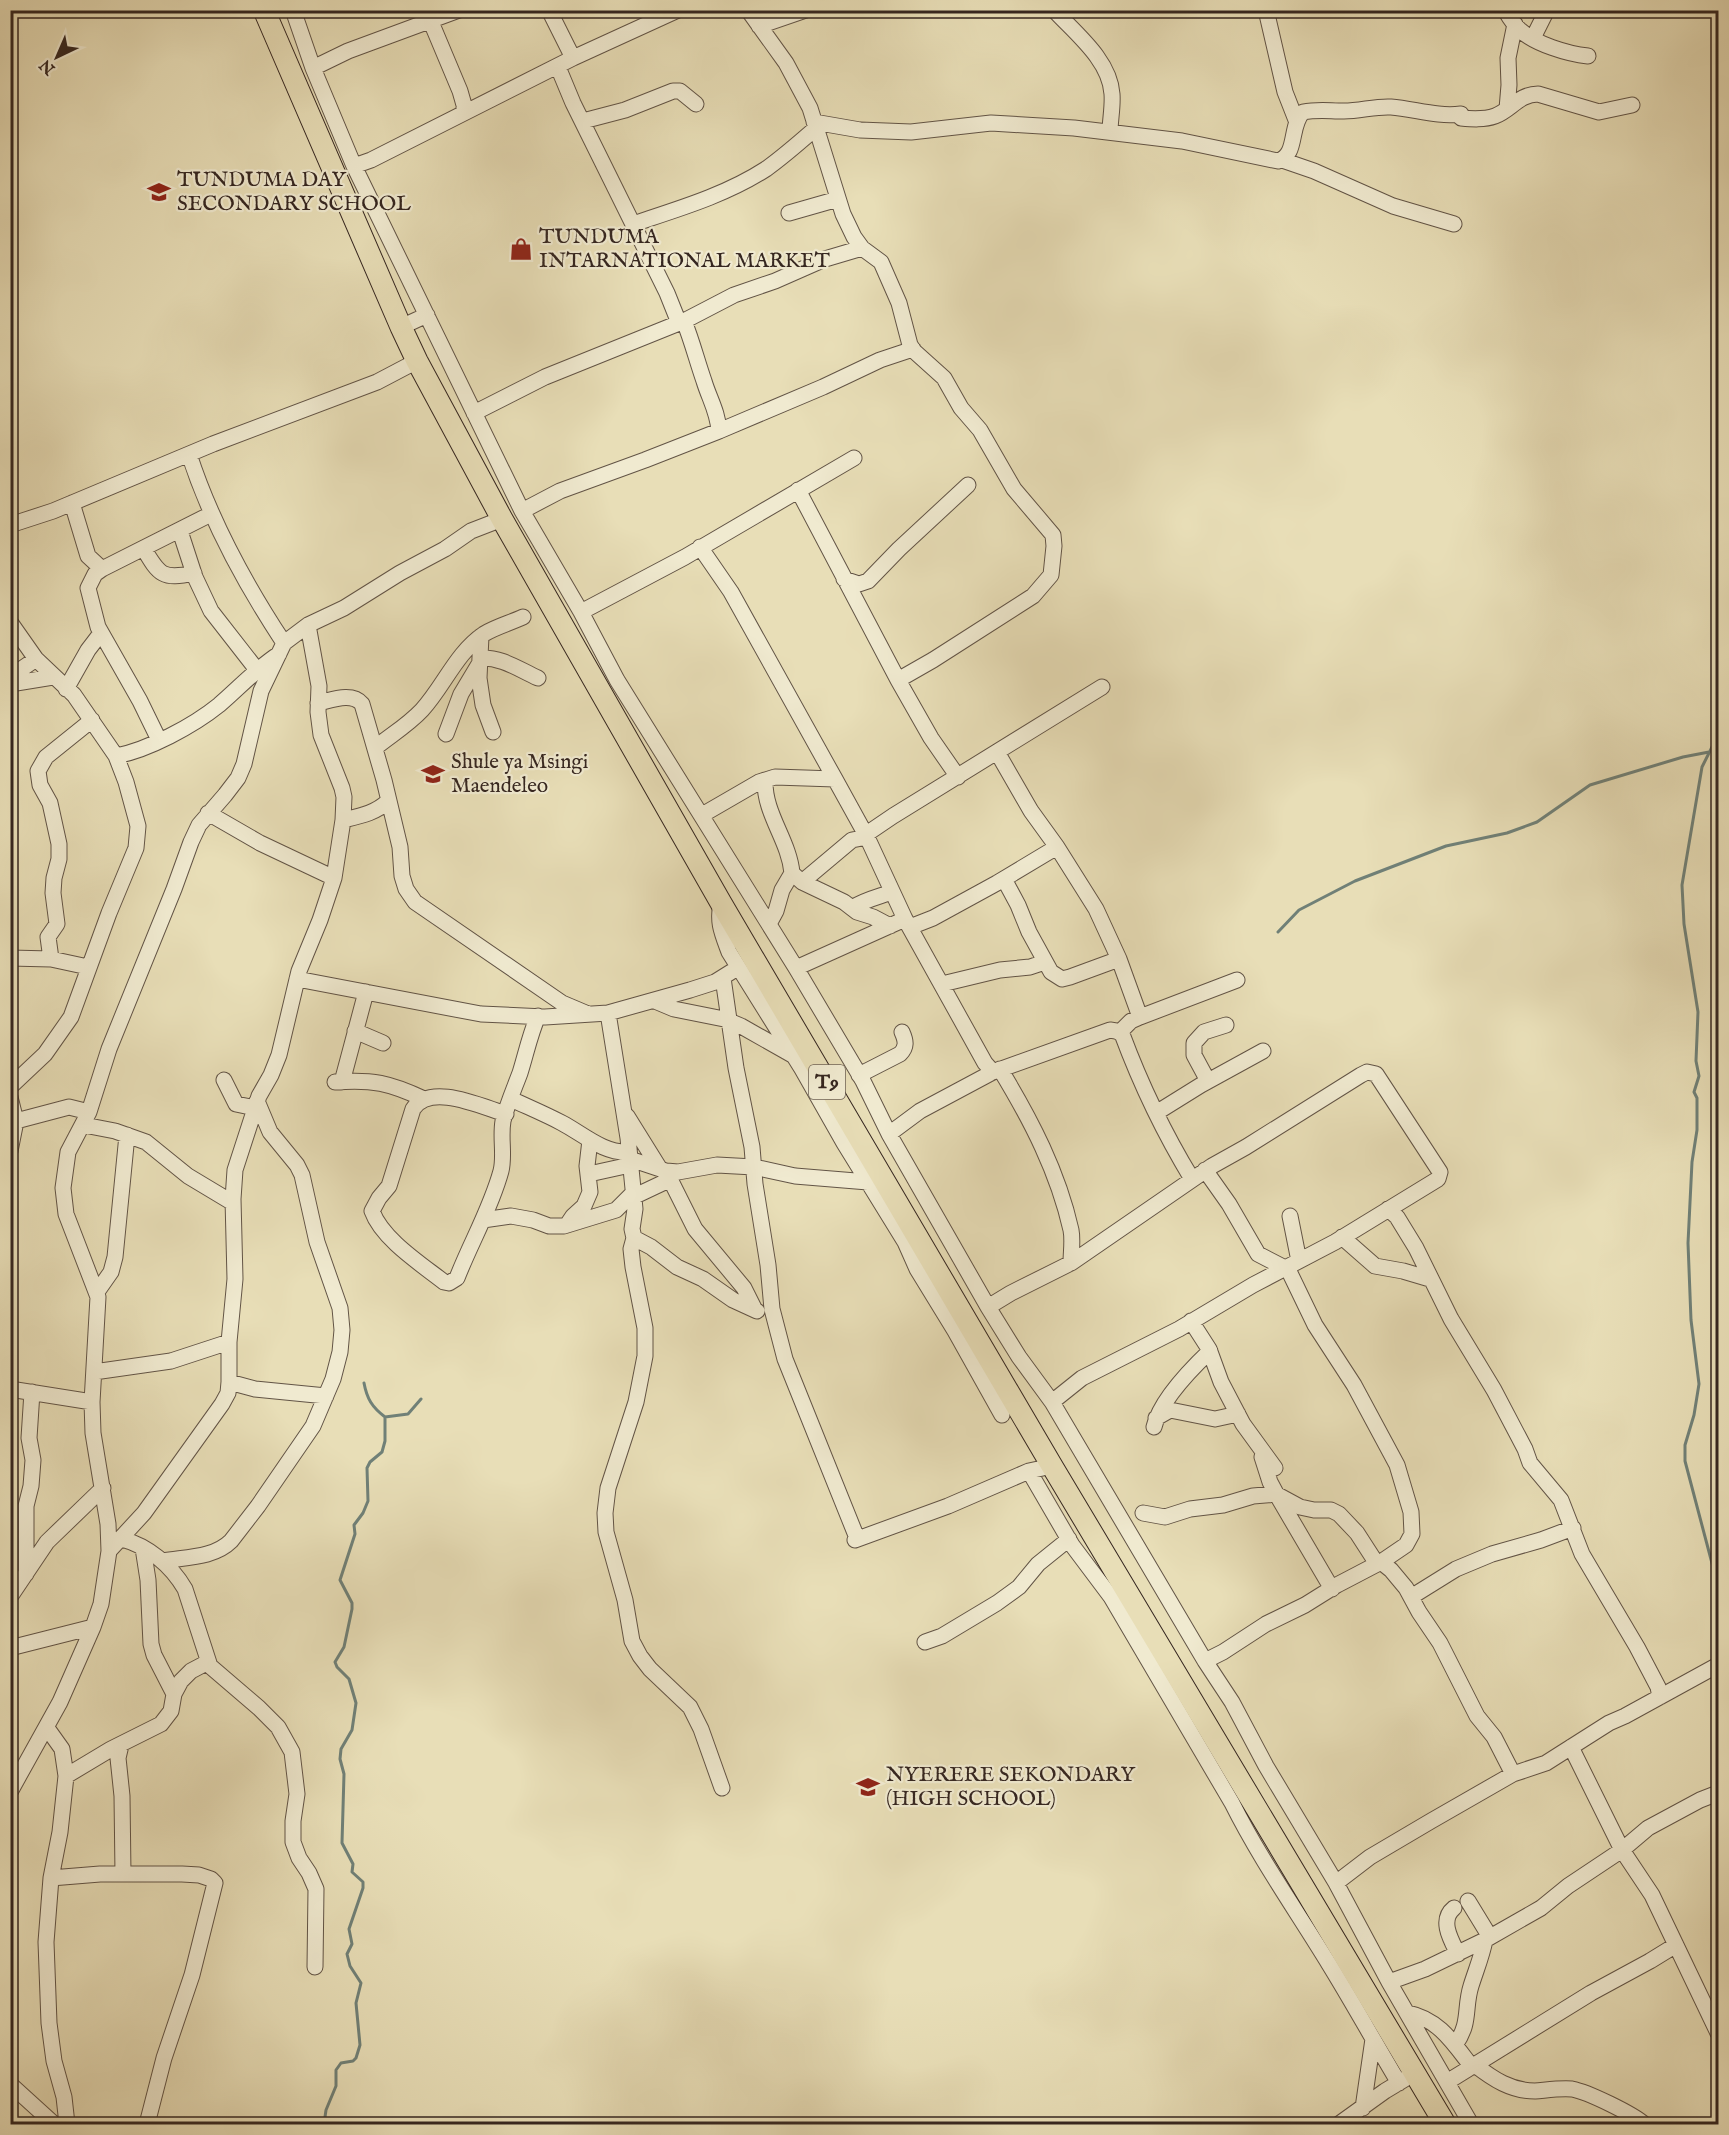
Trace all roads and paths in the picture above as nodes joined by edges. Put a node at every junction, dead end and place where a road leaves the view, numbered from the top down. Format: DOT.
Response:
graph roads {
  1 [pos="264,10"];
  2 [pos="293,10"];
  3 [pos="459,10"];
  4 [pos="549,10"];
  5 [pos="678,10"];
  6 [pos="748,10"];
  7 [pos="806,10"];
  8 [pos="1054,10"];
  9 [pos="1266,10"];
  10 [pos="1505,10"];
  11 [pos="1547,10"];
  12 [pos="428,16"];
  13 [pos="1515,24"];
  14 [pos="759,26"];
  15 [pos="1533,38"];
  16 [pos="1588,56"];
  17 [pos="573,58"];
  18 [pos="558,67"];
  19 [pos="313,68"];
  20 [pos="696,104"];
  21 [pos="1632,105"];
  22 [pos="1508,109"];
  23 [pos="464,113"];
  24 [pos="1296,120"];
  25 [pos="583,122"];
  26 [pos="815,125"];
  27 [pos="1110,132"];
  28 [pos="1282,160"];
  29 [pos="354,166"];
  30 [pos="838,199"];
  31 [pos="789,213"];
  32 [pos="633,224"];
  33 [pos="1454,224"];
  34 [pos="862,248"];
  35 [pos="427,315"];
  36 [pos="681,322"];
  37 [pos="401,327"];
  38 [pos="913,349"];
  39 [pos="417,361"];
  40 [pos="474,413"];
  41 [pos="719,431"];
  42 [pos="189,454"];
  43 [pos="854,458"];
  44 [pos="968,485"];
  45 [pos="798,490"];
  46 [pos="72,503"];
  47 [pos="211,514"];
  48 [pos="512,515"];
  49 [pos="10,525"];
  50 [pos="180,531"];
  51 [pos="700,547"];
  52 [pos="144,549"];
  53 [pos="102,569"];
  54 [pos="194,573"];
  55 [pos="844,579"];
  56 [pos="580,612"];
  57 [pos="523,617"];
  58 [pos="10,622"];
  59 [pos="308,626"];
  60 [pos="101,633"];
  61 [pos="481,636"];
  62 [pos="596,640"];
  63 [pos="282,648"];
  64 [pos="576,651"];
  65 [pos="36,659"];
  66 [pos="480,661"];
  67 [pos="257,670"];
  68 [pos="10,677"];
  69 [pos="53,677"];
  70 [pos="538,678"];
  71 [pos="898,680"];
  72 [pos="10,684"];
  73 [pos="608,685"];
  74 [pos="1102,687"];
  75 [pos="66,688"];
  76 [pos="318,703"];
  77 [pos="92,720"];
  78 [pos="493,732"];
  79 [pos="446,734"];
  80 [pos="159,740"];
  81 [pos="375,748"];
  82 [pos="997,752"];
  83 [pos="116,756"];
  84 [pos="958,777"];
  85 [pos="835,779"];
  86 [pos="765,780"];
  87 [pos="388,801"];
  88 [pos="208,813"];
  89 [pos="702,815"];
  90 [pos="343,820"];
  91 [pos="866,836"];
  92 [pos="1057,847"];
  93 [pos="334,878"];
  94 [pos="797,878"];
  95 [pos="1004,879"];
  96 [pos="892,892"];
  97 [pos="721,903"];
  98 [pos="852,908"];
  99 [pos="907,923"];
  100 [pos="769,924"];
  101 [pos="890,926"];
  102 [pos="10,957"];
  103 [pos="51,959"];
  104 [pos="1119,959"];
  105 [pos="1045,962"];
  106 [pos="88,967"];
  107 [pos="738,967"];
  108 [pos="796,968"];
  109 [pos="723,978"];
  110 [pos="297,979"];
  111 [pos="1237,980"];
  112 [pos="942,984"];
  113 [pos="366,992"];
  114 [pos="655,1001"];
  115 [pos="608,1013"];
  116 [pos="588,1014"];
  117 [pos="538,1016"];
  118 [pos="1140,1017"];
  119 [pos="729,1021"];
  120 [pos="1226,1025"];
  121 [pos="355,1031"];
  122 [pos="902,1032"];
  123 [pos="1120,1032"];
  124 [pos="383,1043"];
  125 [pos="1263,1051"];
  126 [pos="794,1056"];
  127 [pos="997,1071"];
  128 [pos="859,1075"];
  129 [pos="224,1080"];
  130 [pos="1208,1081"];
  131 [pos="10,1087"];
  132 [pos="10,1097"];
  133 [pos="424,1099"];
  134 [pos="256,1104"];
  135 [pos="508,1107"];
  136 [pos="624,1111"];
  137 [pos="1156,1113"];
  138 [pos="86,1118"];
  139 [pos="16,1121"];
  140 [pos="889,1134"];
  141 [pos="128,1135"];
  142 [pos="590,1140"];
  143 [pos="10,1151"];
  144 [pos="629,1159"];
  145 [pos="754,1167"];
  146 [pos="666,1173"];
  147 [pos="589,1174"];
  148 [pos="1199,1175"];
  149 [pos="868,1182"];
  150 [pos="589,1193"];
  151 [pos="633,1195"];
  152 [pos="233,1203"];
  153 [pos="1388,1209"];
  154 [pos="611,1212"];
  155 [pos="1290,1216"];
  156 [pos="483,1220"];
  157 [pos="567,1225"];
  158 [pos="1342,1237"];
  159 [pos="633,1238"];
  160 [pos="1071,1263"];
  161 [pos="1291,1265"];
  162 [pos="1430,1279"];
  163 [pos="97,1292"];
  164 [pos="988,1307"];
  165 [pos="755,1310"];
  166 [pos="774,1317"];
  167 [pos="1191,1322"];
  168 [pos="228,1342"];
  169 [pos="1210,1351"];
  170 [pos="94,1372"];
  171 [pos="229,1382"];
  172 [pos="10,1389"];
  173 [pos="32,1392"];
  174 [pos="326,1396"];
  175 [pos="92,1402"];
  176 [pos="1052,1402"];
  177 [pos="1238,1414"];
  178 [pos="1002,1415"];
  179 [pos="1261,1450"];
  180 [pos="1052,1466"];
  181 [pos="1275,1468"];
  182 [pos="1029,1470"];
  183 [pos="103,1488"];
  184 [pos="1276,1494"];
  185 [pos="1143,1513"];
  186 [pos="1573,1528"];
  187 [pos="122,1539"];
  188 [pos="1069,1539"];
  189 [pos="143,1548"];
  190 [pos="109,1551"];
  191 [pos="163,1561"];
  192 [pos="1379,1563"];
  193 [pos="27,1574"];
  194 [pos="1332,1589"];
  195 [pos="10,1597"];
  196 [pos="1411,1597"];
  197 [pos="93,1627"];
  198 [pos="925,1642"];
  199 [pos="11,1648"];
  200 [pos="1205,1661"];
  201 [pos="208,1662"];
  202 [pos="1719,1665"];
  203 [pos="174,1694"];
  204 [pos="1660,1697"];
  205 [pos="47,1728"];
  206 [pos="121,1745"];
  207 [pos="1571,1747"];
  208 [pos="1513,1774"];
  209 [pos="66,1776"];
  210 [pos="722,1788"];
  211 [pos="10,1792"];
  212 [pos="1717,1795"];
  213 [pos="1622,1850"];
  214 [pos="123,1874"];
  215 [pos="51,1878"];
  216 [pos="1336,1882"];
  217 [pos="1468,1901"];
  218 [pos="1454,1908"];
  219 [pos="1487,1939"];
  220 [pos="1676,1944"];
  221 [pos="1458,1954"];
  222 [pos="315,1967"];
  223 [pos="1389,1982"];
  224 [pos="1407,2013"];
  225 [pos="1719,2033"];
  226 [pos="1373,2039"];
  227 [pos="1455,2045"];
  228 [pos="1474,2066"];
  229 [pos="1407,2079"];
  230 [pos="1448,2082"];
  231 [pos="10,2084"];
  232 [pos="1363,2108"];
  233 [pos="54,2124"];
  234 [pos="67,2124"];
  235 [pos="147,2124"];
  236 [pos="1338,2124"];
  237 [pos="1445,2124"];
  238 [pos="1471,2124"];
  239 [pos="1645,2124"];
  1 -- 37 [label="highway, T9"];
  2 -- 19 [label="street"];
  3 -- 12 [label="street"];
  4 -- 17 [label="street"];
  5 -- 17 [label="street"];
  6 -- 14 [label="street"];
  7 -- 14 [label="street"];
  8 -- 27 [label="street"];
  9 -- 24 [label="street"];
  10 -- 13 [label="street"];
  11 -- 15 [label="street"];
  12 -- 19 [label="street"];
  12 -- 23 [label="street"];
  13 -- 15 [label="street"];
  13 -- 22 [label="street"];
  14 -- 26 [label="street"];
  15 -- 16 [label="street"];
  17 -- 18 [label="street"];
  18 -- 23 [label="street"];
  18 -- 25 [label="street"];
  19 -- 29 [label="street"];
  20 -- 25 [label="street"];
  21 -- 22 [label="street"];
  22 -- 24 [label="street"];
  23 -- 29 [label="street"];
  24 -- 28 [label="street"];
  25 -- 32 [label="street"];
  26 -- 27 [label="street"];
  26 -- 30 [label="street"];
  26 -- 32 [label="street"];
  27 -- 28 [label="street"];
  28 -- 33 [label="street"];
  29 -- 35 [label="street"];
  30 -- 31 [label="street"];
  30 -- 34 [label="street"];
  32 -- 36 [label="street"];
  34 -- 36 [label="street"];
  34 -- 38 [label="street"];
  35 -- 37 [label="street"];
  35 -- 40 [label="street"];
  36 -- 40 [label="street"];
  36 -- 41 [label="street"];
  37 -- 39 [label="highway, T9"];
  38 -- 41 [label="street"];
  38 -- 71 [label="street"];
  39 -- 42 [label="street"];
  39 -- 48 [label="highway, T9"];
  40 -- 48 [label="street"];
  41 -- 48 [label="street"];
  42 -- 46 [label="street"];
  42 -- 47 [label="street"];
  43 -- 45 [label="street"];
  44 -- 55 [label="street"];
  45 -- 51 [label="street"];
  45 -- 55 [label="street"];
  46 -- 49 [label="street"];
  46 -- 53 [label="street"];
  47 -- 50 [label="street"];
  47 -- 63 [label="street"];
  48 -- 56 [label="street"];
  48 -- 59 [label="street"];
  48 -- 64 [label="highway, T9"];
  50 -- 52 [label="street"];
  50 -- 54 [label="street"];
  51 -- 56 [label="street"];
  51 -- 85 [label="street"];
  52 -- 53 [label="street"];
  52 -- 54 [label="street"];
  53 -- 60 [label="street"];
  54 -- 67 [label="street"];
  55 -- 71 [label="street"];
  56 -- 62 [label="street"];
  57 -- 61 [label="street"];
  58 -- 65 [label="street"];
  59 -- 63 [label="street"];
  59 -- 76 [label="street"];
  60 -- 75 [label="street"];
  60 -- 80 [label="street"];
  61 -- 66 [label="street"];
  61 -- 81 [label="street"];
  62 -- 64 [label="street"];
  62 -- 73 [label="street"];
  63 -- 67 [label="street"];
  63 -- 88 [label="street"];
  64 -- 73 [label="highway, T9"];
  65 -- 68 [label="street"];
  65 -- 69 [label="street"];
  66 -- 70 [label="street"];
  66 -- 78 [label="street"];
  66 -- 79 [label="street"];
  67 -- 80 [label="street"];
  69 -- 72 [label="street"];
  69 -- 75 [label="street"];
  71 -- 84 [label="street"];
  73 -- 89 [label="street"];
  73 -- 97 [label="highway, T9"];
  74 -- 82 [label="street"];
  75 -- 77 [label="street"];
  76 -- 81 [label="street"];
  76 -- 90 [label="street"];
  77 -- 83 [label="street"];
  77 -- 103 [label="street"];
  80 -- 83 [label="street"];
  81 -- 87 [label="street"];
  82 -- 84 [label="street"];
  82 -- 92 [label="street"];
  83 -- 106 [label="street"];
  84 -- 91 [label="street"];
  85 -- 86 [label="street"];
  85 -- 91 [label="street"];
  86 -- 89 [label="street"];
  86 -- 94 [label="street"];
  87 -- 90 [label="street"];
  87 -- 116 [label="street"];
  88 -- 93 [label="street"];
  88 -- 138 [label="street"];
  89 -- 100 [label="street"];
  90 -- 93 [label="street"];
  91 -- 94 [label="street"];
  91 -- 96 [label="street"];
  92 -- 95 [label="street"];
  92 -- 104 [label="street"];
  93 -- 110 [label="street"];
  94 -- 98 [label="street"];
  94 -- 100 [label="street"];
  95 -- 99 [label="street"];
  95 -- 105 [label="street"];
  96 -- 98 [label="street"];
  96 -- 99 [label="street"];
  97 -- 107 [label="street"];
  97 -- 180 [label="highway, T9"];
  98 -- 101 [label="street"];
  99 -- 101 [label="street"];
  99 -- 112 [label="street"];
  100 -- 108 [label="street"];
  101 -- 108 [label="street"];
  102 -- 103 [label="street"];
  103 -- 106 [label="street"];
  104 -- 105 [label="street"];
  104 -- 118 [label="street"];
  105 -- 112 [label="street"];
  106 -- 131 [label="street"];
  107 -- 109 [label="street"];
  107 -- 126 [label="street"];
  108 -- 128 [label="street"];
  109 -- 114 [label="street"];
  109 -- 119 [label="street"];
  110 -- 113 [label="street"];
  110 -- 134 [label="street"];
  111 -- 118 [label="street"];
  112 -- 127 [label="street"];
  113 -- 117 [label="street"];
  113 -- 121 [label="street"];
  114 -- 115 [label="street"];
  114 -- 119 [label="street"];
  115 -- 116 [label="street"];
  115 -- 136 [label="street"];
  116 -- 117 [label="street"];
  117 -- 135 [label="street"];
  118 -- 123 [label="street"];
  119 -- 126 [label="street"];
  119 -- 145 [label="street"];
  120 -- 130 [label="street"];
  121 -- 124 [label="street"];
  121 -- 133 [label="street"];
  122 -- 128 [label="street"];
  123 -- 127 [label="street"];
  123 -- 137 [label="street"];
  125 -- 130 [label="street"];
  126 -- 149 [label="street"];
  127 -- 140 [label="street"];
  127 -- 160 [label="street"];
  128 -- 140 [label="street"];
  129 -- 134 [label="street"];
  130 -- 137 [label="street"];
  132 -- 139 [label="street"];
  133 -- 135 [label="street"];
  133 -- 156 [label="street"];
  134 -- 152 [label="street"];
  134 -- 174 [label="street"];
  135 -- 142 [label="street"];
  135 -- 156 [label="street"];
  136 -- 144 [label="street"];
  136 -- 146 [label="street"];
  137 -- 148 [label="street"];
  138 -- 139 [label="street"];
  138 -- 141 [label="street"];
  138 -- 163 [label="street"];
  139 -- 143 [label="street"];
  140 -- 164 [label="street"];
  141 -- 152 [label="street"];
  141 -- 163 [label="street"];
  142 -- 144 [label="street"];
  142 -- 147 [label="street"];
  144 -- 146 [label="street"];
  144 -- 147 [label="street"];
  144 -- 151 [label="street"];
  145 -- 146 [label="street"];
  145 -- 149 [label="street"];
  145 -- 166 [label="street"];
  146 -- 151 [label="street"];
  146 -- 165 [label="street"];
  147 -- 150 [label="street"];
  148 -- 153 [label="street"];
  148 -- 160 [label="street"];
  148 -- 161 [label="street"];
  149 -- 178 [label="street"];
  150 -- 154 [label="street"];
  150 -- 157 [label="street"];
  151 -- 154 [label="street"];
  151 -- 159 [label="street"];
  152 -- 168 [label="street"];
  153 -- 158 [label="street"];
  153 -- 162 [label="street"];
  154 -- 157 [label="street"];
  155 -- 161 [label="street"];
  156 -- 157 [label="street"];
  158 -- 161 [label="street"];
  158 -- 162 [label="street"];
  159 -- 165 [label="street"];
  159 -- 210 [label="street"];
  160 -- 164 [label="street"];
  161 -- 167 [label="street"];
  161 -- 192 [label="street"];
  162 -- 186 [label="street"];
  163 -- 170 [label="street"];
  164 -- 176 [label="street"];
  165 -- 166 [label="street"];
  166 -- 182 [label="street"];
  167 -- 169 [label="street"];
  167 -- 176 [label="street"];
  168 -- 170 [label="street"];
  168 -- 171 [label="street"];
  169 -- 177 [label="street"];
  169 -- 177 [label="street"];
  170 -- 175 [label="street"];
  171 -- 174 [label="street"];
  171 -- 187 [label="street"];
  172 -- 173 [label="street"];
  173 -- 175 [label="street"];
  173 -- 193 [label="street"];
  174 -- 191 [label="street"];
  175 -- 183 [label="street"];
  176 -- 200 [label="street"];
  177 -- 179 [label="street"];
  179 -- 181 [label="street"];
  179 -- 184 [label="street"];
  180 -- 182 [label="street"];
  180 -- 229 [label="highway, T9"];
  182 -- 188 [label="street"];
  183 -- 190 [label="street"];
  183 -- 193 [label="street"];
  184 -- 185 [label="street"];
  184 -- 192 [label="street"];
  184 -- 194 [label="street"];
  186 -- 196 [label="street"];
  186 -- 204 [label="street"];
  187 -- 189 [label="street"];
  187 -- 190 [label="street"];
  188 -- 198 [label="street"];
  188 -- 226 [label="street"];
  189 -- 191 [label="street"];
  189 -- 203 [label="street"];
  190 -- 197 [label="street"];
  191 -- 201 [label="street"];
  192 -- 194 [label="street"];
  192 -- 196 [label="street"];
  193 -- 195 [label="street"];
  194 -- 200 [label="street"];
  196 -- 208 [label="street"];
  197 -- 199 [label="street"];
  197 -- 205 [label="street"];
  200 -- 216 [label="street"];
  201 -- 203 [label="street"];
  201 -- 222 [label="street"];
  202 -- 204 [label="street"];
  203 -- 206 [label="street"];
  204 -- 207 [label="street"];
  205 -- 209 [label="street"];
  205 -- 211 [label="street"];
  206 -- 209 [label="street"];
  206 -- 214 [label="street"];
  207 -- 208 [label="street"];
  207 -- 213 [label="street"];
  208 -- 216 [label="street"];
  209 -- 215 [label="street"];
  212 -- 213 [label="street"];
  213 -- 219 [label="street"];
  213 -- 220 [label="street"];
  214 -- 215 [label="street"];
  214 -- 235 [label="street"];
  215 -- 234 [label="street"];
  216 -- 223 [label="street"];
  217 -- 219 [label="street"];
  218 -- 221 [label="street"];
  219 -- 221 [label="street"];
  219 -- 227 [label="street"];
  220 -- 225 [label="street"];
  220 -- 228 [label="street"];
  221 -- 223 [label="street"];
  223 -- 224 [label="street"];
  224 -- 227 [label="street"];
  224 -- 230 [label="street"];
  226 -- 229 [label="street"];
  226 -- 232 [label="street"];
  227 -- 228 [label="street"];
  228 -- 230 [label="street"];
  228 -- 239 [label="street"];
  229 -- 232 [label="street"];
  229 -- 237 [label="highway, T9"];
  230 -- 238 [label="street"];
  231 -- 233 [label="street"];
  232 -- 236 [label="street"];
}
